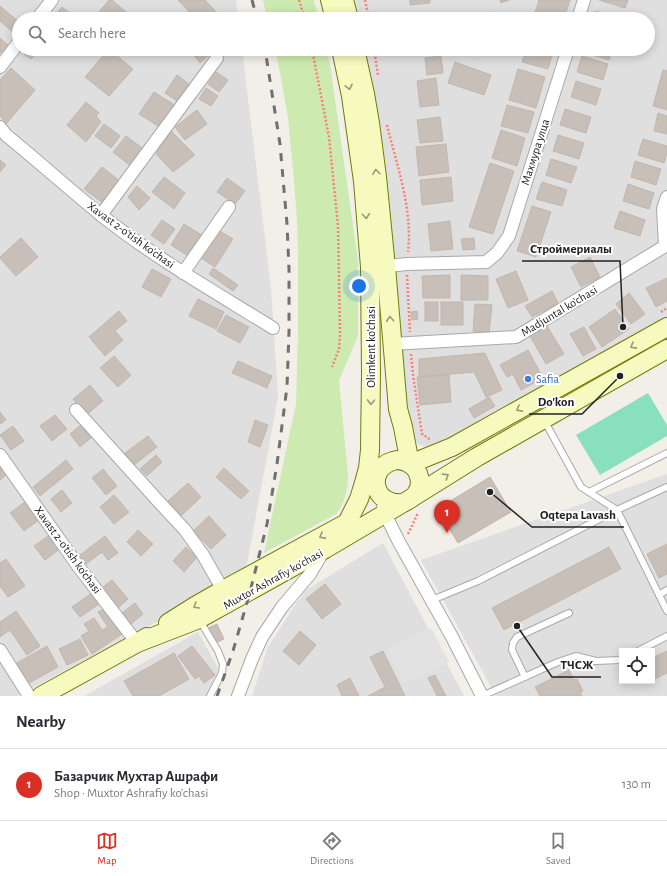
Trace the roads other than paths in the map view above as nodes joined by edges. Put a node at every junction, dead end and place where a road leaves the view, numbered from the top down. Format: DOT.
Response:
graph roads {
  1 [pos="52,0"];
  2 [pos="330,0"];
  3 [pos="344,0"];
  4 [pos="584,0"];
  5 [pos="43,12"];
  6 [pos="333,12"];
  7 [pos="347,12"];
  8 [pos="580,12"];
  9 [pos="12,51"];
  10 [pos="342,56"];
  11 [pos="357,56"];
  12 [pos="566,56"];
  13 [pos="217,58"];
  14 [pos="0,67"];
  15 [pos="0,128"];
  16 [pos="667,197"];
  17 [pos="230,207"];
  18 [pos="101,215"];
  19 [pos="666,246"];
  20 [pos="378,267"];
  21 [pos="183,273"];
  22 [pos="664,320"];
  23 [pos="274,328"];
  24 [pos="392,344"];
  25 [pos="667,349"];
  26 [pos="76,410"];
  27 [pos="543,419"];
  28 [pos="403,427"];
  29 [pos="452,447"];
  30 [pos="370,450"];
  31 [pos="667,453"];
  32 [pos="0,455"];
  33 [pos="410,464"];
  34 [pos="378,486"];
  35 [pos="667,487"];
  36 [pos="589,492"];
  37 [pos="409,499"];
  38 [pos="617,510"];
  39 [pos="385,514"];
  40 [pos="347,523"];
  41 [pos="325,549"];
  42 [pos="223,590"];
  43 [pos="667,590"];
  44 [pos="659,595"];
  45 [pos="432,600"];
  46 [pos="667,612"];
  47 [pos="569,613"];
  48 [pos="199,619"];
  49 [pos="667,636"];
  50 [pos="137,643"];
  51 [pos="644,648"];
  52 [pos="0,650"];
  53 [pos="619,660"];
  54 [pos="525,677"];
  55 [pos="29,696"];
  56 [pos="41,696"];
  57 [pos="210,696"];
  58 [pos="238,696"];
  59 [pos="482,696"];
  1 -- 5 [label="street"];
  2 -- 6 [label="main road"];
  3 -- 7 [label="main road"];
  4 -- 8 [label="street"];
  9 -- 14 [label="street"];
  10 -- 20 [label="main road, Olimkent ko'chasi, one-way"];
  20 -- 11 [label="main road, Olimkent ko'chasi, one-way"];
  12 -- 20 [label="street, Махмура улца"];
  13 -- 18 [label="street"];
  15 -- 18 [label="street, Xavast 2-o'tish ko'chasi"];
  16 -- 19 [label="street, Madjuntal ko'chasi"];
  17 -- 21 [label="street"];
  18 -- 21 [label="street, Xavast 2-o'tish ko'chasi"];
  19 -- 24 [label="street, Madjuntal ko'chasi"];
  24 -- 20 [label="main road, Olimkent ko'chasi, one-way"];
  20 -- 30 [label="main road, Olimkent ko'chasi, one-way"];
  21 -- 23 [label="street, Xavast 2-o'tish ko'chasi"];
  22 -- 29 [label="main road, one-way"];
  24 -- 28 [label="main road, Olimkent ko'chasi"];
  25 -- 27 [label="main road, Muxtor Ashrafiy ko'chasi"];
  26 -- 42 [label="street"];
  27 -- 36 [label="lane"];
  37 -- 27 [label="main road, Muxtor Ashrafiy ko'chasi, one-way"];
  28 -- 29 [label="main road"];
  28 -- 33 [label="main road, Olimkent ko'chasi"];
  29 -- 33 [label="main road"];
  30 -- 34 [label="main road"];
  30 -- 40 [label="main road, Olimkent ko'chasi"];
  31 -- 36 [label="lane"];
  32 -- 50 [label="street, Xavast 2-o'tish ko'chasi"];
  33 -- 34 [label="main road"];
  33 -- 37 [label="main road"];
  34 -- 37 [label="main road"];
  34 -- 39 [label="street"];
  34 -- 40 [label="main road, Muxtor Ashrafiy ko'chasi"];
  35 -- 38 [label="lane"];
  36 -- 38 [label="lane"];
  37 -- 39 [label="main road, Muxtor Ashrafiy ko'chasi"];
  38 -- 44 [label="lane"];
  38 -- 45 [label="lane"];
  39 -- 41 [label="main road, Muxtor Ashrafiy ko'chasi"];
  39 -- 45 [label="street"];
  40 -- 42 [label="main road, Muxtor Ashrafiy ko'chasi, one-way"];
  41 -- 48 [label="main road, Muxtor Ashrafiy ko'chasi"];
  41 -- 58 [label="street"];
  42 -- 50 [label="main road, Muxtor Ashrafiy ko'chasi, one-way"];
  43 -- 44 [label="lane"];
  44 -- 46 [label="lane"];
  45 -- 59 [label="street"];
  47 -- 54 [label="lane"];
  48 -- 50 [label="main road, Muxtor Ashrafiy ko'chasi"];
  48 -- 57 [label="lane"];
  49 -- 51 [label="lane"];
  50 -- 56 [label="main road, Muxtor Ashrafiy ko'chasi"];
  52 -- 55 [label="street"];
  53 -- 54 [label="lane"];
  54 -- 59 [label="lane"];
}
